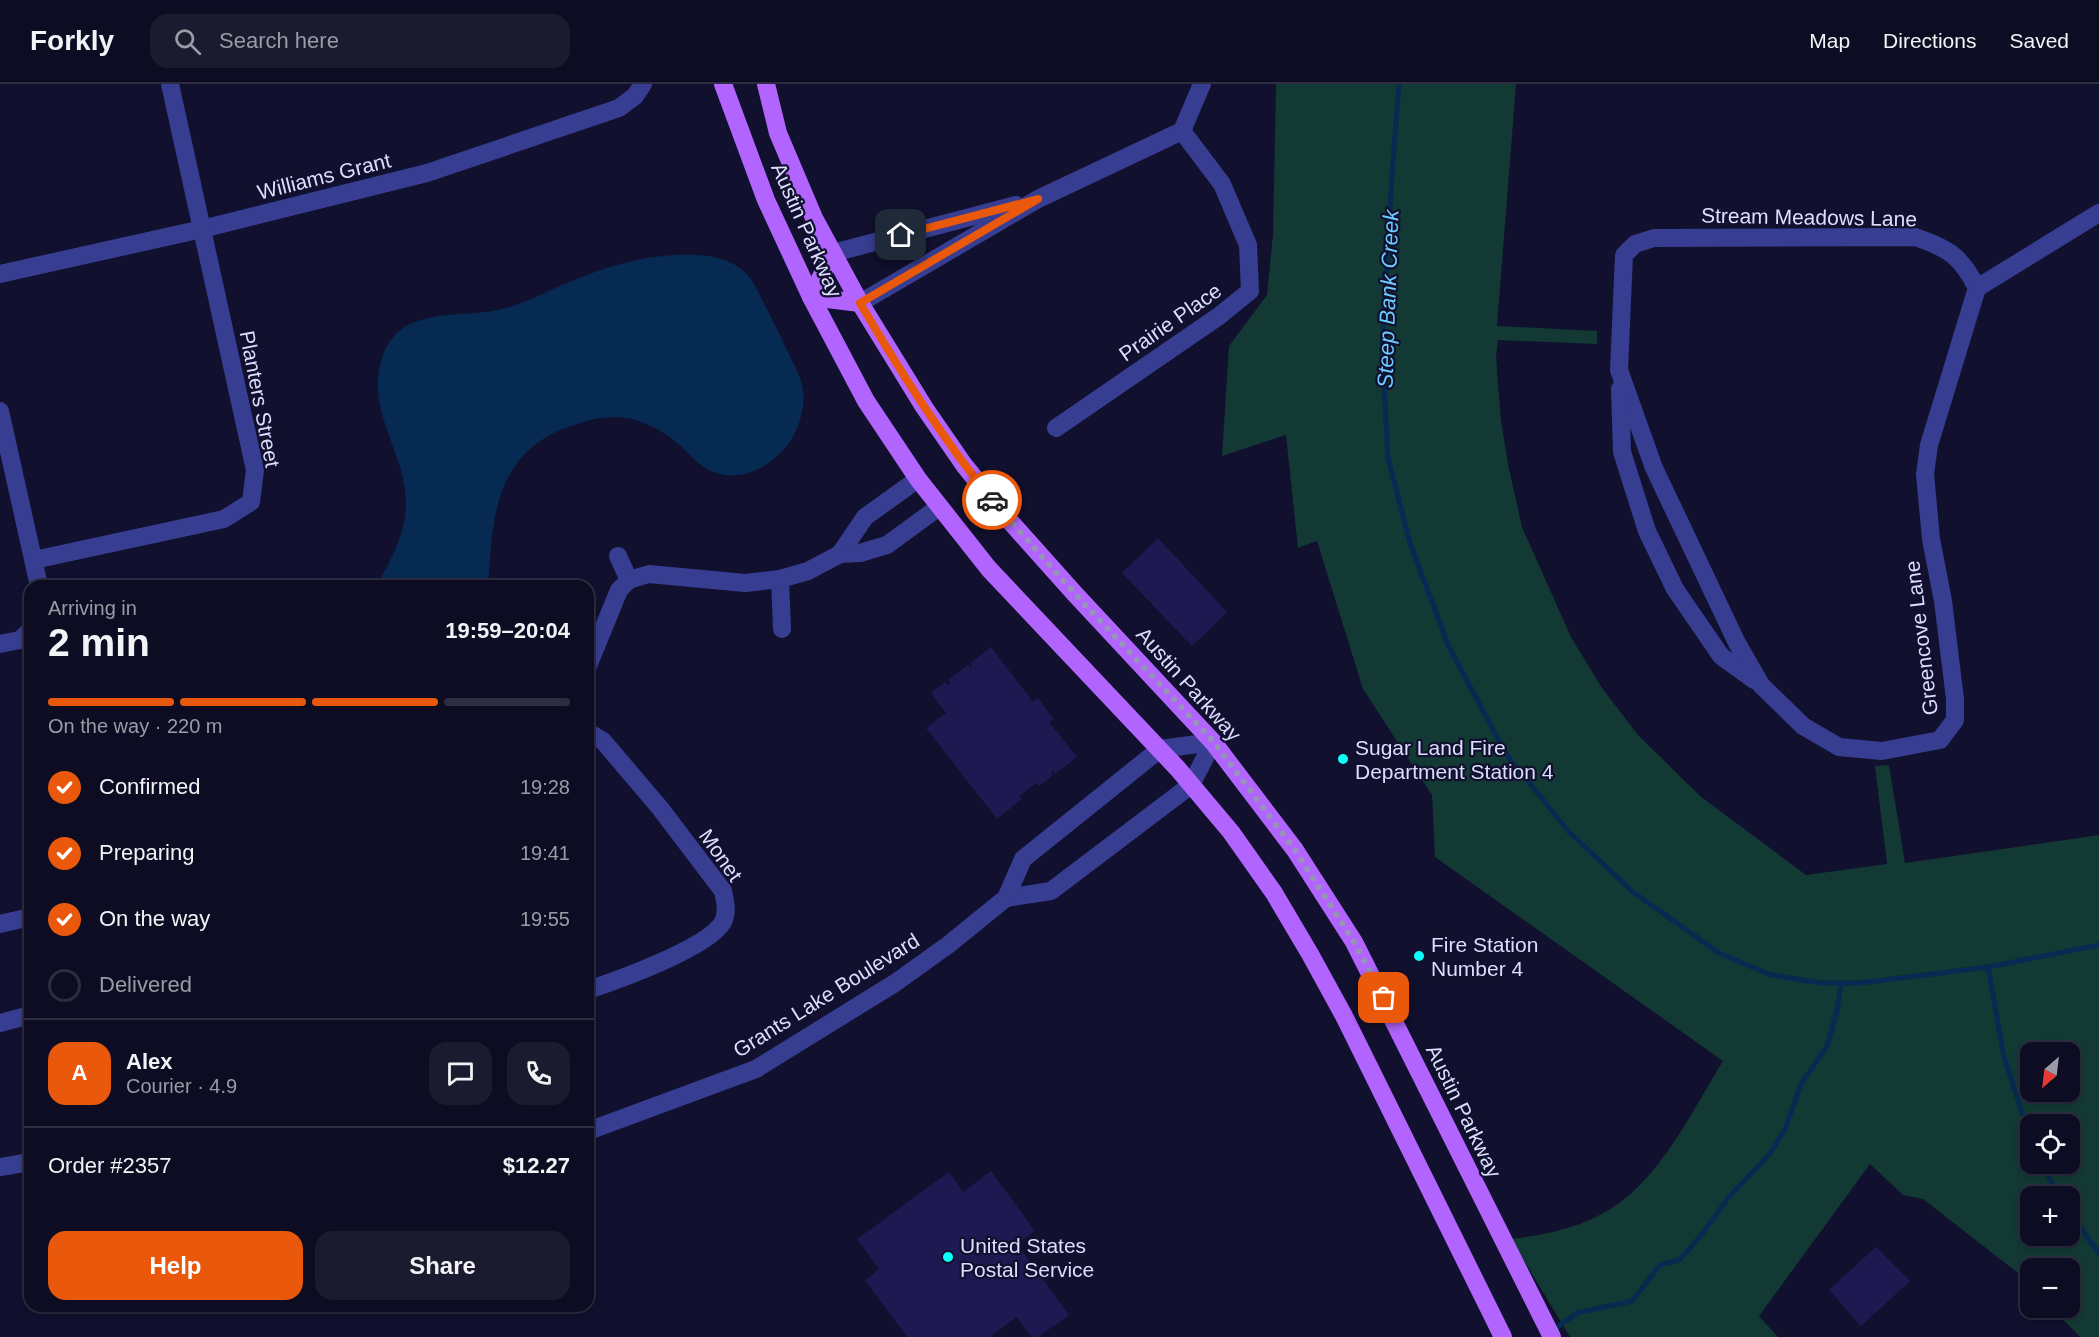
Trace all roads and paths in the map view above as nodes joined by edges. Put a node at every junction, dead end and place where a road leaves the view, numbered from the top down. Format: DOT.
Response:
graph roads {
  1 [pos="170,84"];
  2 [pos="643,84"];
  3 [pos="723,84"];
  4 [pos="766,84"];
  5 [pos="1202,84"];
  6 [pos="1182,131"];
  7 [pos="1038,199"];
  8 [pos="2099,213"];
  9 [pos="202,229"];
  10 [pos="833,253"];
  11 [pos="1624,255"];
  12 [pos="0,274"];
  13 [pos="1977,288"];
  14 [pos="811,297"];
  15 [pos="860,303"];
  16 [pos="1619,370"];
  17 [pos="0,411"];
  18 [pos="1056,428"];
  19 [pos="918,479"];
  20 [pos="939,507"];
  21 [pos="840,554"];
  22 [pos="618,556"];
  23 [pos="34,560"];
  24 [pos="780,579"];
  25 [pos="38,580"];
  26 [pos="629,580"];
  27 [pos="782,629"];
  28 [pos="24,636"];
  29 [pos="0,645"];
  30 [pos="594,652"];
  31 [pos="1761,685"];
  32 [pos="594,736"];
  33 [pos="1213,741"];
  34 [pos="1160,750"];
  35 [pos="1191,785"];
  36 [pos="1006,898"];
  37 [pos="24,918"];
  38 [pos="0,924"];
  39 [pos="594,988"];
  40 [pos="24,1017"];
  41 [pos="0,1023"];
  42 [pos="594,1129"];
  43 [pos="24,1163"];
  44 [pos="0,1167"];
  45 [pos="1503,1337"];
  46 [pos="1552,1337"];
  1 -- 9 [label="street, Planters Street"];
  2 -- 9 [label="street, Williams Grant"];
  3 -- 14 [label="main road, Austin Parkway"];
  4 -- 10 [label="main road, Austin Parkway"];
  5 -- 6 [label="street"];
  6 -- 7 [label="street"];
  6 -- 18 [label="street, Prairie Place"];
  7 -- 10 [label="street"];
  7 -- 15 [label="street"];
  8 -- 13 [label="street"];
  9 -- 12 [label="street, Williams Grant"];
  9 -- 23 [label="street, Planters Street"];
  10 -- 14 [label="main road"];
  10 -- 15 [label="main road, Austin Parkway"];
  11 -- 13 [label="street, Stream Meadows Lane"];
  11 -- 16 [label="street, Greencove Lane"];
  13 -- 31 [label="street, Greencove Lane"];
  14 -- 15 [label="main road"];
  14 -- 19 [label="main road, Austin Parkway"];
  15 -- 33 [label="main road, Austin Parkway"];
  16 -- 31 [label="street, Greencove Lane"];
  16 -- 31 [label="street, Greencove Lane"];
  17 -- 23 [label="street"];
  19 -- 20 [label="main road, Austin Parkway"];
  19 -- 21 [label="street"];
  20 -- 21 [label="street"];
  20 -- 34 [label="main road, Austin Parkway"];
  21 -- 24 [label="street"];
  22 -- 26 [label="street"];
  23 -- 25 [label="street"];
  24 -- 26 [label="street"];
  24 -- 27 [label="street"];
  26 -- 30 [label="street"];
  28 -- 29 [label="street"];
  32 -- 39 [label="street, Monet"];
  33 -- 34 [label="street, Grants Lake Boulevard"];
  33 -- 35 [label="street, Grants Lake Boulevard"];
  33 -- 46 [label="main road, Austin Parkway"];
  34 -- 35 [label="main road, Austin Parkway"];
  34 -- 36 [label="street, Grants Lake Boulevard"];
  35 -- 36 [label="street, Grants Lake Boulevard"];
  35 -- 45 [label="main road, Austin Parkway"];
  36 -- 42 [label="street, Grants Lake Boulevard"];
  37 -- 38 [label="street"];
  40 -- 41 [label="street"];
  43 -- 44 [label="street"];
}
